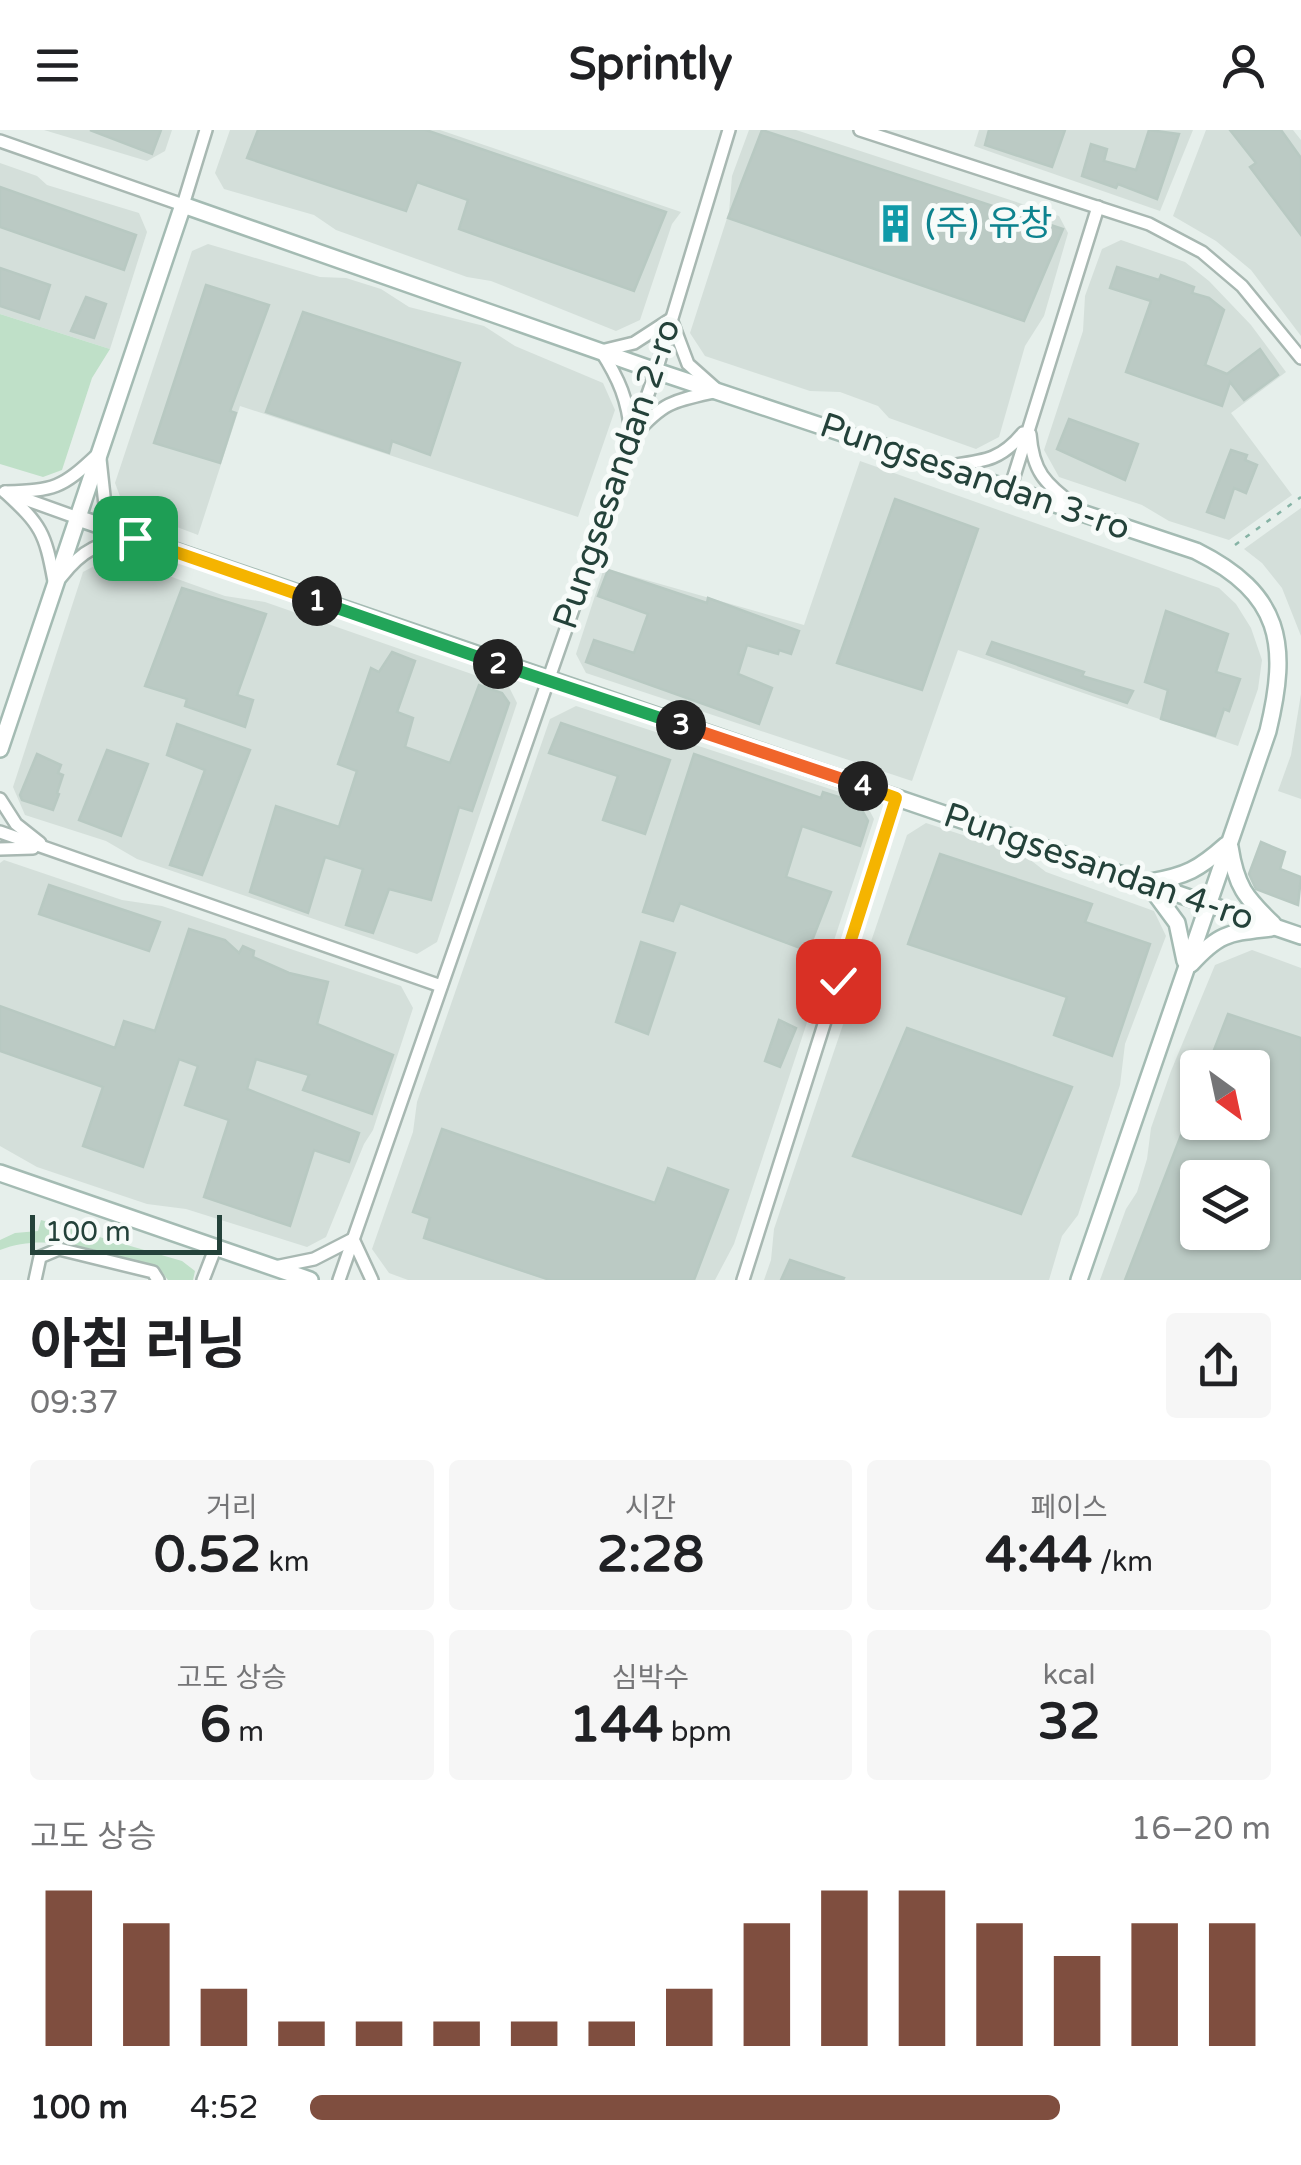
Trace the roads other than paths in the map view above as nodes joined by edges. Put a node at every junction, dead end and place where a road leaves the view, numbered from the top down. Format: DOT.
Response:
graph roads {
  1 [pos="206,130"];
  2 [pos="729,130"];
  3 [pos="860,130"];
  4 [pos="0,141"];
  5 [pos="182,204"];
  6 [pos="1098,207"];
  7 [pos="671,319"];
  8 [pos="601,351"];
  9 [pos="1301,358"];
  10 [pos="656,370"];
  11 [pos="718,391"];
  12 [pos="1030,426"];
  13 [pos="631,438"];
  14 [pos="100,452"];
  15 [pos="943,466"];
  16 [pos="1010,489"];
  17 [pos="2,491"];
  18 [pos="1083,513"];
  19 [pos="78,518"];
  20 [pos="135,538"];
  21 [pos="55,585"];
  22 [pos="546,680"];
  23 [pos="0,748"];
  24 [pos="0,798"];
  25 [pos="896,798"];
  26 [pos="0,832"];
  27 [pos="1230,842"];
  28 [pos="47,848"];
  29 [pos="0,849"];
  30 [pos="1147,883"];
  31 [pos="1208,904"];
  32 [pos="1275,927"];
  33 [pos="1301,936"];
  34 [pos="1185,970"];
  35 [pos="441,986"];
  36 [pos="0,1173"];
  37 [pos="353,1239"];
  38 [pos="215,1249"];
  39 [pos="275,1267"];
  40 [pos="36,1280"];
  41 [pos="158,1280"];
  42 [pos="203,1280"];
  43 [pos="310,1280"];
  44 [pos="339,1280"];
  45 [pos="372,1280"];
  46 [pos="743,1280"];
  47 [pos="1080,1280"];
  1 -- 5 [label="street"];
  2 -- 7 [label="street, Pungsesandan 2-ro"];
  3 -- 6 [label="street"];
  4 -- 5 [label="street, Pungsesandan 3-ro"];
  5 -- 8 [label="street, Pungsesandan 3-ro"];
  5 -- 14 [label="street"];
  6 -- 9 [label="street"];
  6 -- 12 [label="street"];
  7 -- 8 [label="street"];
  7 -- 10 [label="street, Pungsesandan 2-ro"];
  7 -- 11 [label="street"];
  8 -- 10 [label="street, Pungsesandan 3-ro"];
  8 -- 13 [label="street"];
  10 -- 11 [label="street, Pungsesandan 3-ro"];
  10 -- 13 [label="street, Pungsesandan 2-ro"];
  11 -- 13 [label="street"];
  11 -- 15 [label="street, Pungsesandan 3-ro"];
  12 -- 15 [label="street"];
  12 -- 16 [label="street"];
  12 -- 18 [label="street"];
  13 -- 22 [label="street, Pungsesandan 2-ro"];
  14 -- 17 [label="street"];
  14 -- 19 [label="street"];
  14 -- 20 [label="street"];
  15 -- 16 [label="street, Pungsesandan 3-ro"];
  16 -- 18 [label="street, Pungsesandan 3-ro"];
  17 -- 19 [label="street, Pungsesandan 4-ro"];
  17 -- 21 [label="street"];
  18 -- 27 [label="street, Pungsesandan 3-ro"];
  19 -- 20 [label="street, Pungsesandan 4-ro"];
  19 -- 21 [label="street"];
  20 -- 21 [label="street"];
  20 -- 22 [label="street, Pungsesandan 4-ro"];
  21 -- 23 [label="street"];
  22 -- 25 [label="street, Pungsesandan 4-ro"];
  22 -- 35 [label="street, Pungsesandan 2-ro"];
  24 -- 28 [label="street"];
  25 -- 30 [label="street, Pungsesandan 4-ro"];
  25 -- 46 [label="street, Pungsesandan 4-ro"];
  26 -- 28 [label="street"];
  27 -- 30 [label="street"];
  27 -- 31 [label="street, Pungsesandan 3-ro"];
  27 -- 32 [label="street"];
  28 -- 29 [label="street"];
  28 -- 35 [label="street"];
  30 -- 31 [label="street, Pungsesandan 4-ro"];
  30 -- 34 [label="street"];
  31 -- 32 [label="street, Pungsesandan 4-ro"];
  31 -- 34 [label="street, Pungsesandan 3-ro"];
  32 -- 33 [label="street, Pungsesandan 4-ro"];
  32 -- 34 [label="street"];
  34 -- 47 [label="street, Pungsesandan 3-ro"];
  35 -- 37 [label="street, Pungsesandan 2-ro"];
  36 -- 38 [label="street"];
  37 -- 39 [label="street"];
  37 -- 44 [label="street, Pungsesandan 2-ro"];
  37 -- 45 [label="street"];
  38 -- 39 [label="street"];
  38 -- 42 [label="street"];
  39 -- 43 [label="street"];
  40 -- 41 [label="street"];
}
